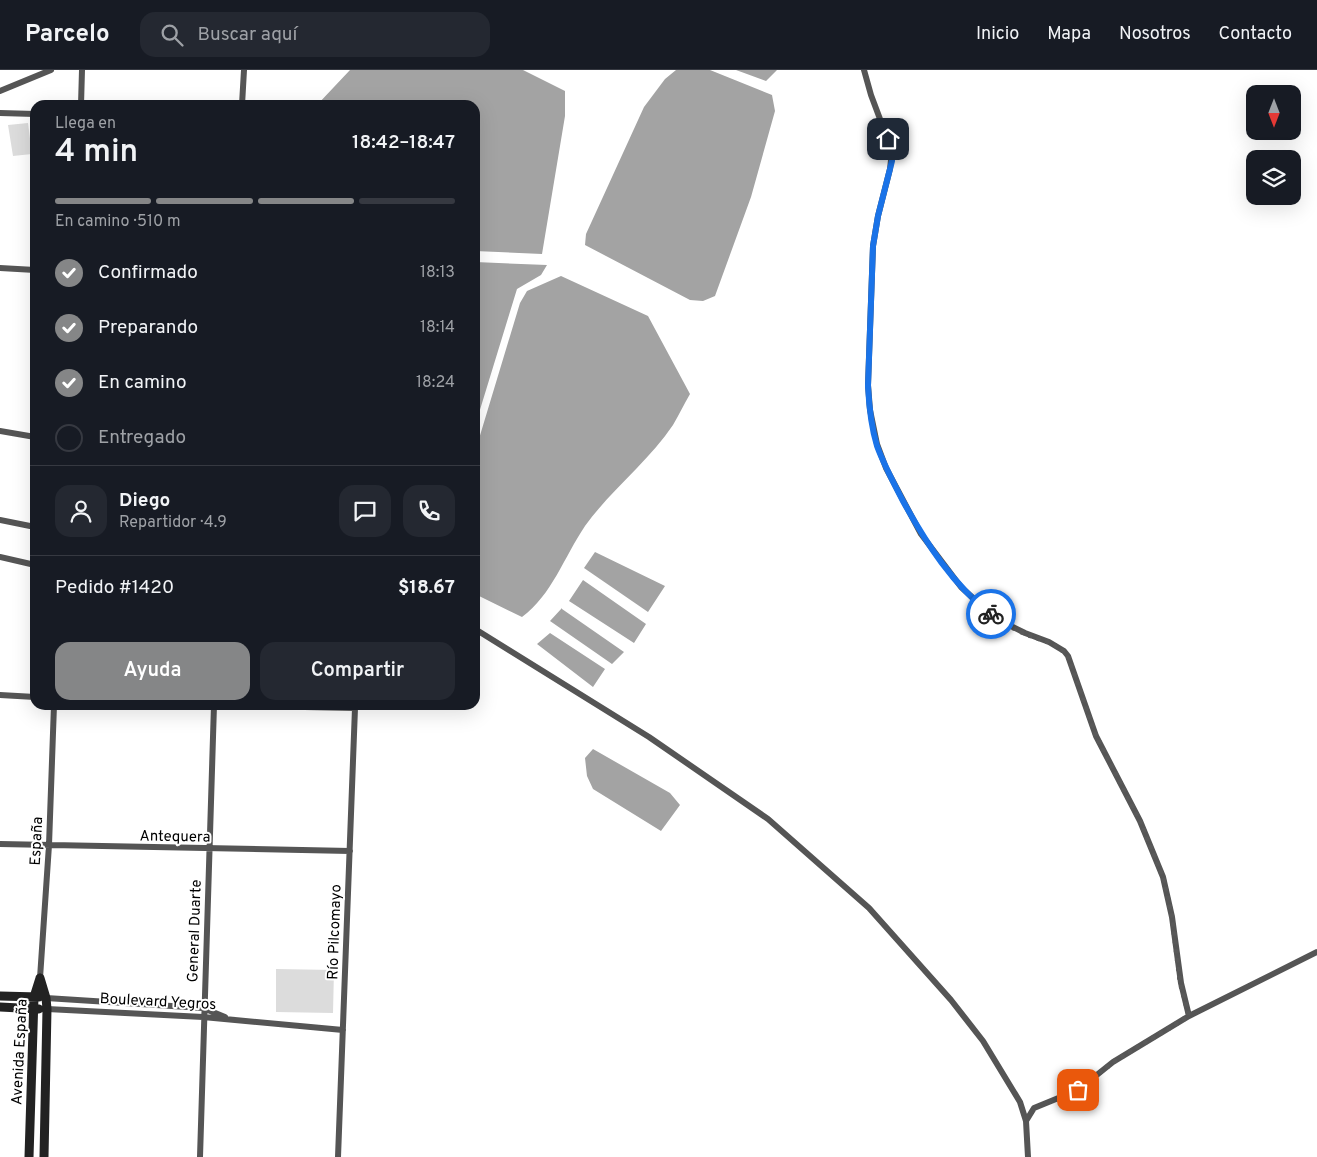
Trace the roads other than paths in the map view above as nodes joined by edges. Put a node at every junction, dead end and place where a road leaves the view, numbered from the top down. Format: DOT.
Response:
graph roads {
  1 [pos="51,70"];
  2 [pos="82,70"];
  3 [pos="244,70"];
  4 [pos="864,70"];
  5 [pos="0,91"];
  6 [pos="81,100"];
  7 [pos="242,100"];
  8 [pos="0,113"];
  9 [pos="30,114"];
  10 [pos="0,268"];
  11 [pos="30,270"];
  12 [pos="0,431"];
  13 [pos="30,436"];
  14 [pos="0,520"];
  15 [pos="30,526"];
  16 [pos="0,557"];
  17 [pos="30,564"];
  18 [pos="480,633"];
  19 [pos="0,695"];
  20 [pos="30,697"];
  21 [pos="54,710"];
  22 [pos="212,710"];
  23 [pos="357,710"];
  24 [pos="0,844"];
  25 [pos="49,845"];
  26 [pos="209,849"];
  27 [pos="350,852"];
  28 [pos="1316,953"];
  29 [pos="40,978"];
  30 [pos="0,996"];
  31 [pos="34,997"];
  32 [pos="46,998"];
  33 [pos="0,1007"];
  34 [pos="34,1008"];
  35 [pos="203,1008"];
  36 [pos="47,1009"];
  37 [pos="1189,1016"];
  38 [pos="203,1017"];
  39 [pos="231,1019"];
  40 [pos="343,1030"];
  41 [pos="1026,1121"];
  42 [pos="29,1157"];
  43 [pos="44,1157"];
  44 [pos="200,1157"];
  45 [pos="338,1157"];
  46 [pos="1028,1157"];
  1 -- 5 [label="street"];
  2 -- 6 [label="street"];
  3 -- 7 [label="street"];
  4 -- 37 [label="street"];
  8 -- 9 [label="street"];
  10 -- 11 [label="street"];
  12 -- 13 [label="street"];
  14 -- 15 [label="street"];
  16 -- 17 [label="street"];
  18 -- 41 [label="street"];
  19 -- 20 [label="street"];
  21 -- 25 [label="street, España"];
  22 -- 26 [label="street, General Duarte"];
  23 -- 27 [label="street, Río Pilcomayo"];
  24 -- 25 [label="street, Antequera"];
  25 -- 26 [label="street, Antequera"];
  25 -- 29 [label="street, España"];
  26 -- 27 [label="street, Antequera"];
  26 -- 35 [label="street, General Duarte"];
  27 -- 40 [label="street, Río Pilcomayo"];
  28 -- 37 [label="street"];
  29 -- 31 [label="street, Avenida España"];
  29 -- 32 [label="street, Avenida España"];
  30 -- 31 [label="street, Boulevard Yegros"];
  31 -- 32 [label="street, Boulevard Yegros"];
  31 -- 34 [label="street, Avenida España"];
  32 -- 35 [label="street, Boulevard Yegros"];
  32 -- 36 [label="street, Avenida España"];
  33 -- 34 [label="street, Boulevard Yegros"];
  34 -- 36 [label="street, Boulevard Yegros"];
  34 -- 42 [label="street, Avenida España"];
  35 -- 38 [label="street, General Duarte"];
  35 -- 39 [label="street, Boulevard Yegros"];
  36 -- 38 [label="street, Boulevard Yegros"];
  36 -- 43 [label="street, Avenida España"];
  37 -- 41 [label="street"];
  38 -- 39 [label="street, Boulevard Yegros"];
  38 -- 44 [label="street, General Duarte"];
  39 -- 40 [label="street"];
  40 -- 45 [label="street, Río Pilcomayo"];
  41 -- 46 [label="street"];
}
